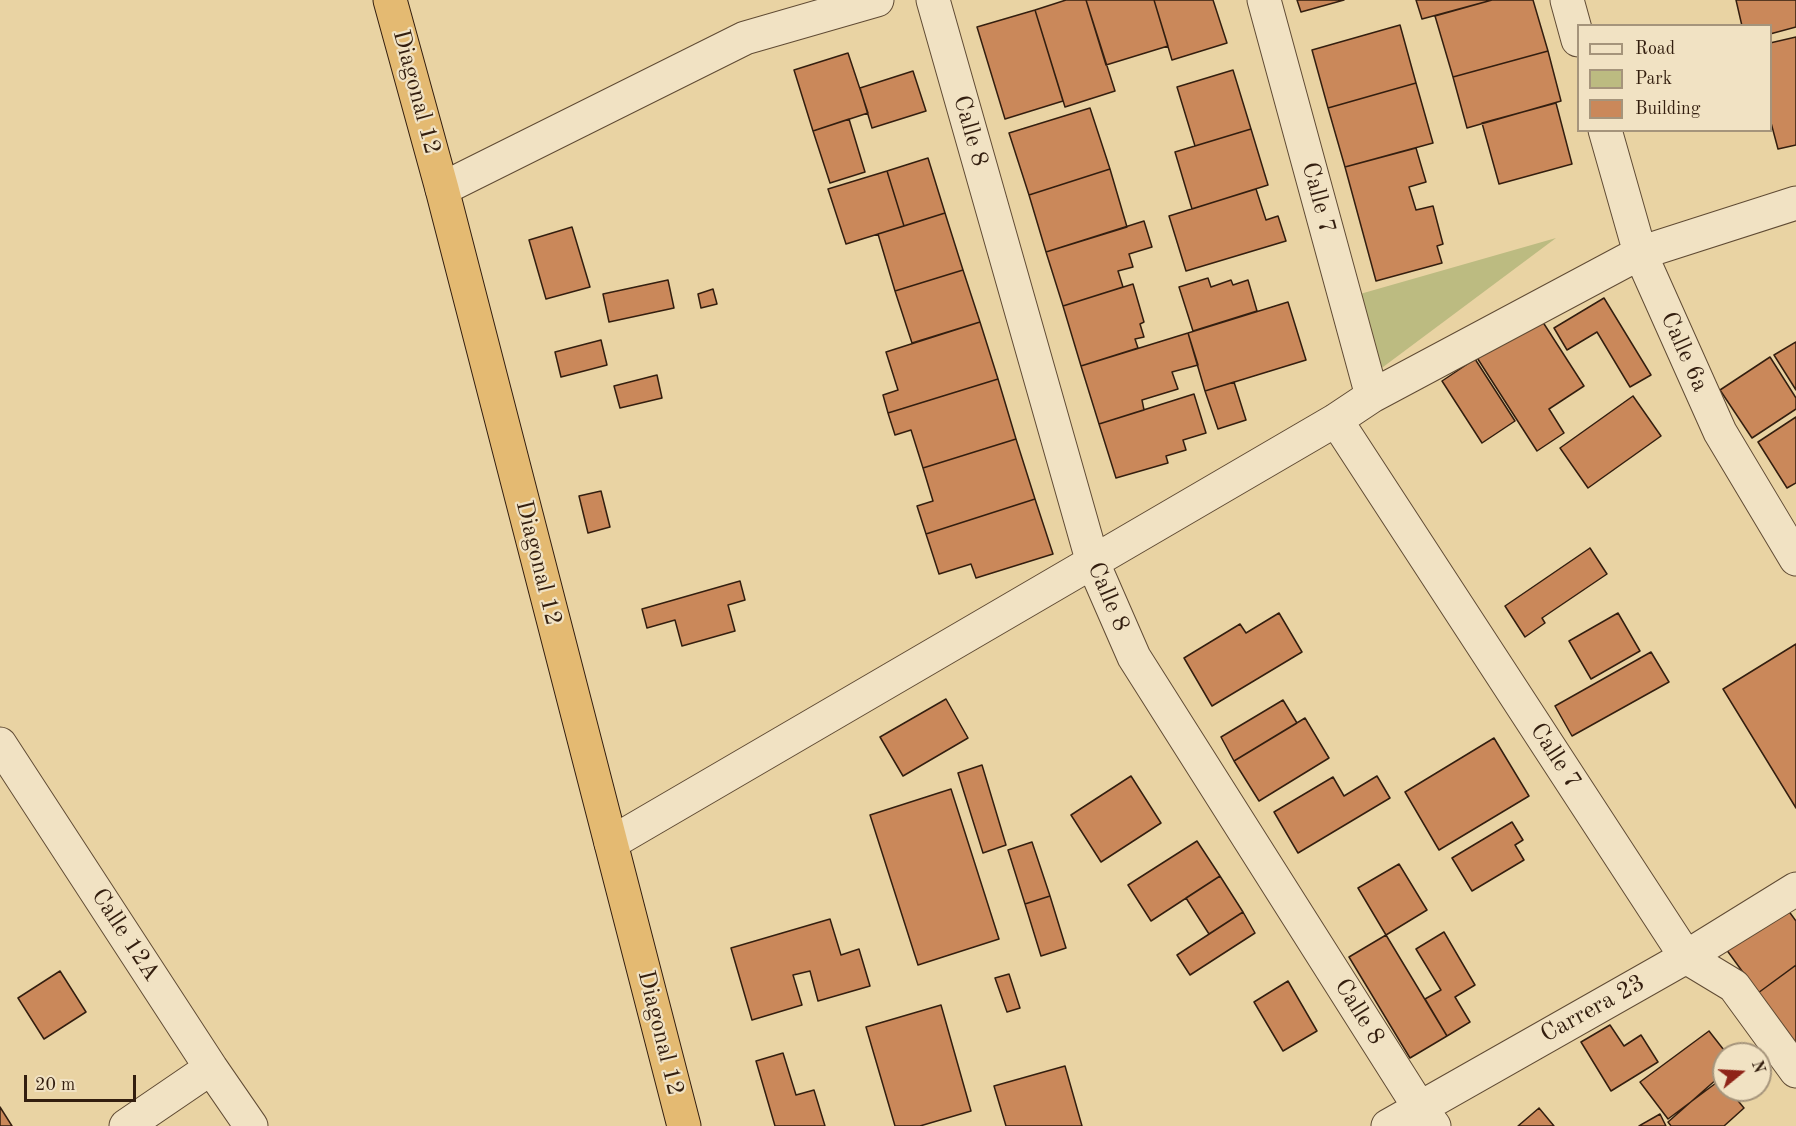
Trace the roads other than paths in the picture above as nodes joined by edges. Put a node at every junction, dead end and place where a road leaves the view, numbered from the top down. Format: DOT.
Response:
graph roads {
  1 [pos="390,0"];
  2 [pos="877,0"];
  3 [pos="933,0"];
  4 [pos="1264,0"];
  5 [pos="1567,0"];
  6 [pos="1577,36"];
  7 [pos="1606,132"];
  8 [pos="442,189"];
  9 [pos="1796,203"];
  10 [pos="1640,253"];
  11 [pos="1372,396"];
  12 [pos="1336,420"];
  13 [pos="1796,559"];
  14 [pos="1093,562"];
  15 [pos="0,744"];
  16 [pos="611,843"];
  17 [pos="1796,889"];
  18 [pos="1686,957"];
  19 [pos="211,1068"];
  20 [pos="1796,1071"];
  21 [pos="1426,1117"];
  22 [pos="126,1126"];
  23 [pos="251,1126"];
  24 [pos="684,1126"];
  25 [pos="1388,1126"];
  1 -- 8 [label="highway, Diagonal 12"];
  2 -- 8 [label="street"];
  3 -- 14 [label="street, Calle 8"];
  4 -- 11 [label="street, Calle 7"];
  5 -- 6 [label="street"];
  7 -- 10 [label="street, Calle 6a"];
  8 -- 16 [label="highway, Diagonal 12"];
  9 -- 10 [label="street"];
  10 -- 11 [label="street"];
  10 -- 13 [label="street, Calle 6a"];
  11 -- 12 [label="street"];
  12 -- 14 [label="street"];
  12 -- 18 [label="street, Calle 7"];
  14 -- 16 [label="street"];
  14 -- 21 [label="street, Calle 8"];
  15 -- 19 [label="street, Calle 12A"];
  16 -- 24 [label="highway, Diagonal 12"];
  17 -- 18 [label="street, Carrera 23"];
  18 -- 20 [label="street, Calle 7"];
  18 -- 21 [label="street, Carrera 23"];
  19 -- 22 [label="street"];
  19 -- 23 [label="street, Calle 12A"];
  21 -- 25 [label="street, Carrera 23"];
}
